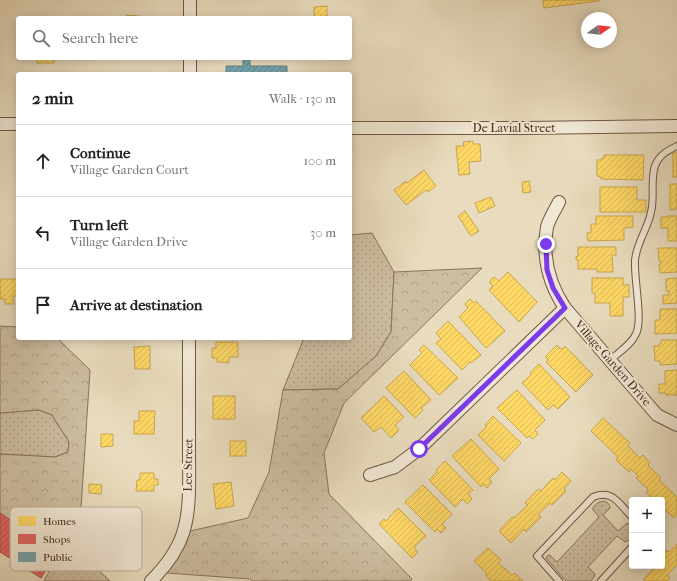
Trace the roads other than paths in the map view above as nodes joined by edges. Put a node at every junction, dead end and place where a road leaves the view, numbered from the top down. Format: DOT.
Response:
graph roads {
  1 [pos="190,0"];
  2 [pos="190,16"];
  3 [pos="190,60"];
  4 [pos="190,72"];
  5 [pos="0,124"];
  6 [pos="16,124"];
  7 [pos="677,126"];
  8 [pos="352,128"];
  9 [pos="677,146"];
  10 [pos="559,202"];
  11 [pos="565,308"];
  12 [pos="189,340"];
  13 [pos="610,360"];
  14 [pos="677,425"];
  15 [pos="370,475"];
  16 [pos="629,514"];
  17 [pos="629,550"];
  18 [pos="151,581"];
  19 [pos="559,581"];
  20 [pos="601,581"];
  1 -- 2 [label="street"];
  3 -- 4 [label="street"];
  5 -- 6 [label="street"];
  7 -- 8 [label="street, De Lavial Street"];
  9 -- 13 [label="lane"];
  10 -- 11 [label="street, Village Garden Drive"];
  11 -- 13 [label="street, Village Garden Drive"];
  11 -- 15 [label="street"];
  12 -- 18 [label="street, Lee Street"];
  13 -- 14 [label="street, Village Garden Drive"];
  16 -- 19 [label="lane"];
  17 -- 20 [label="lane"];
}
